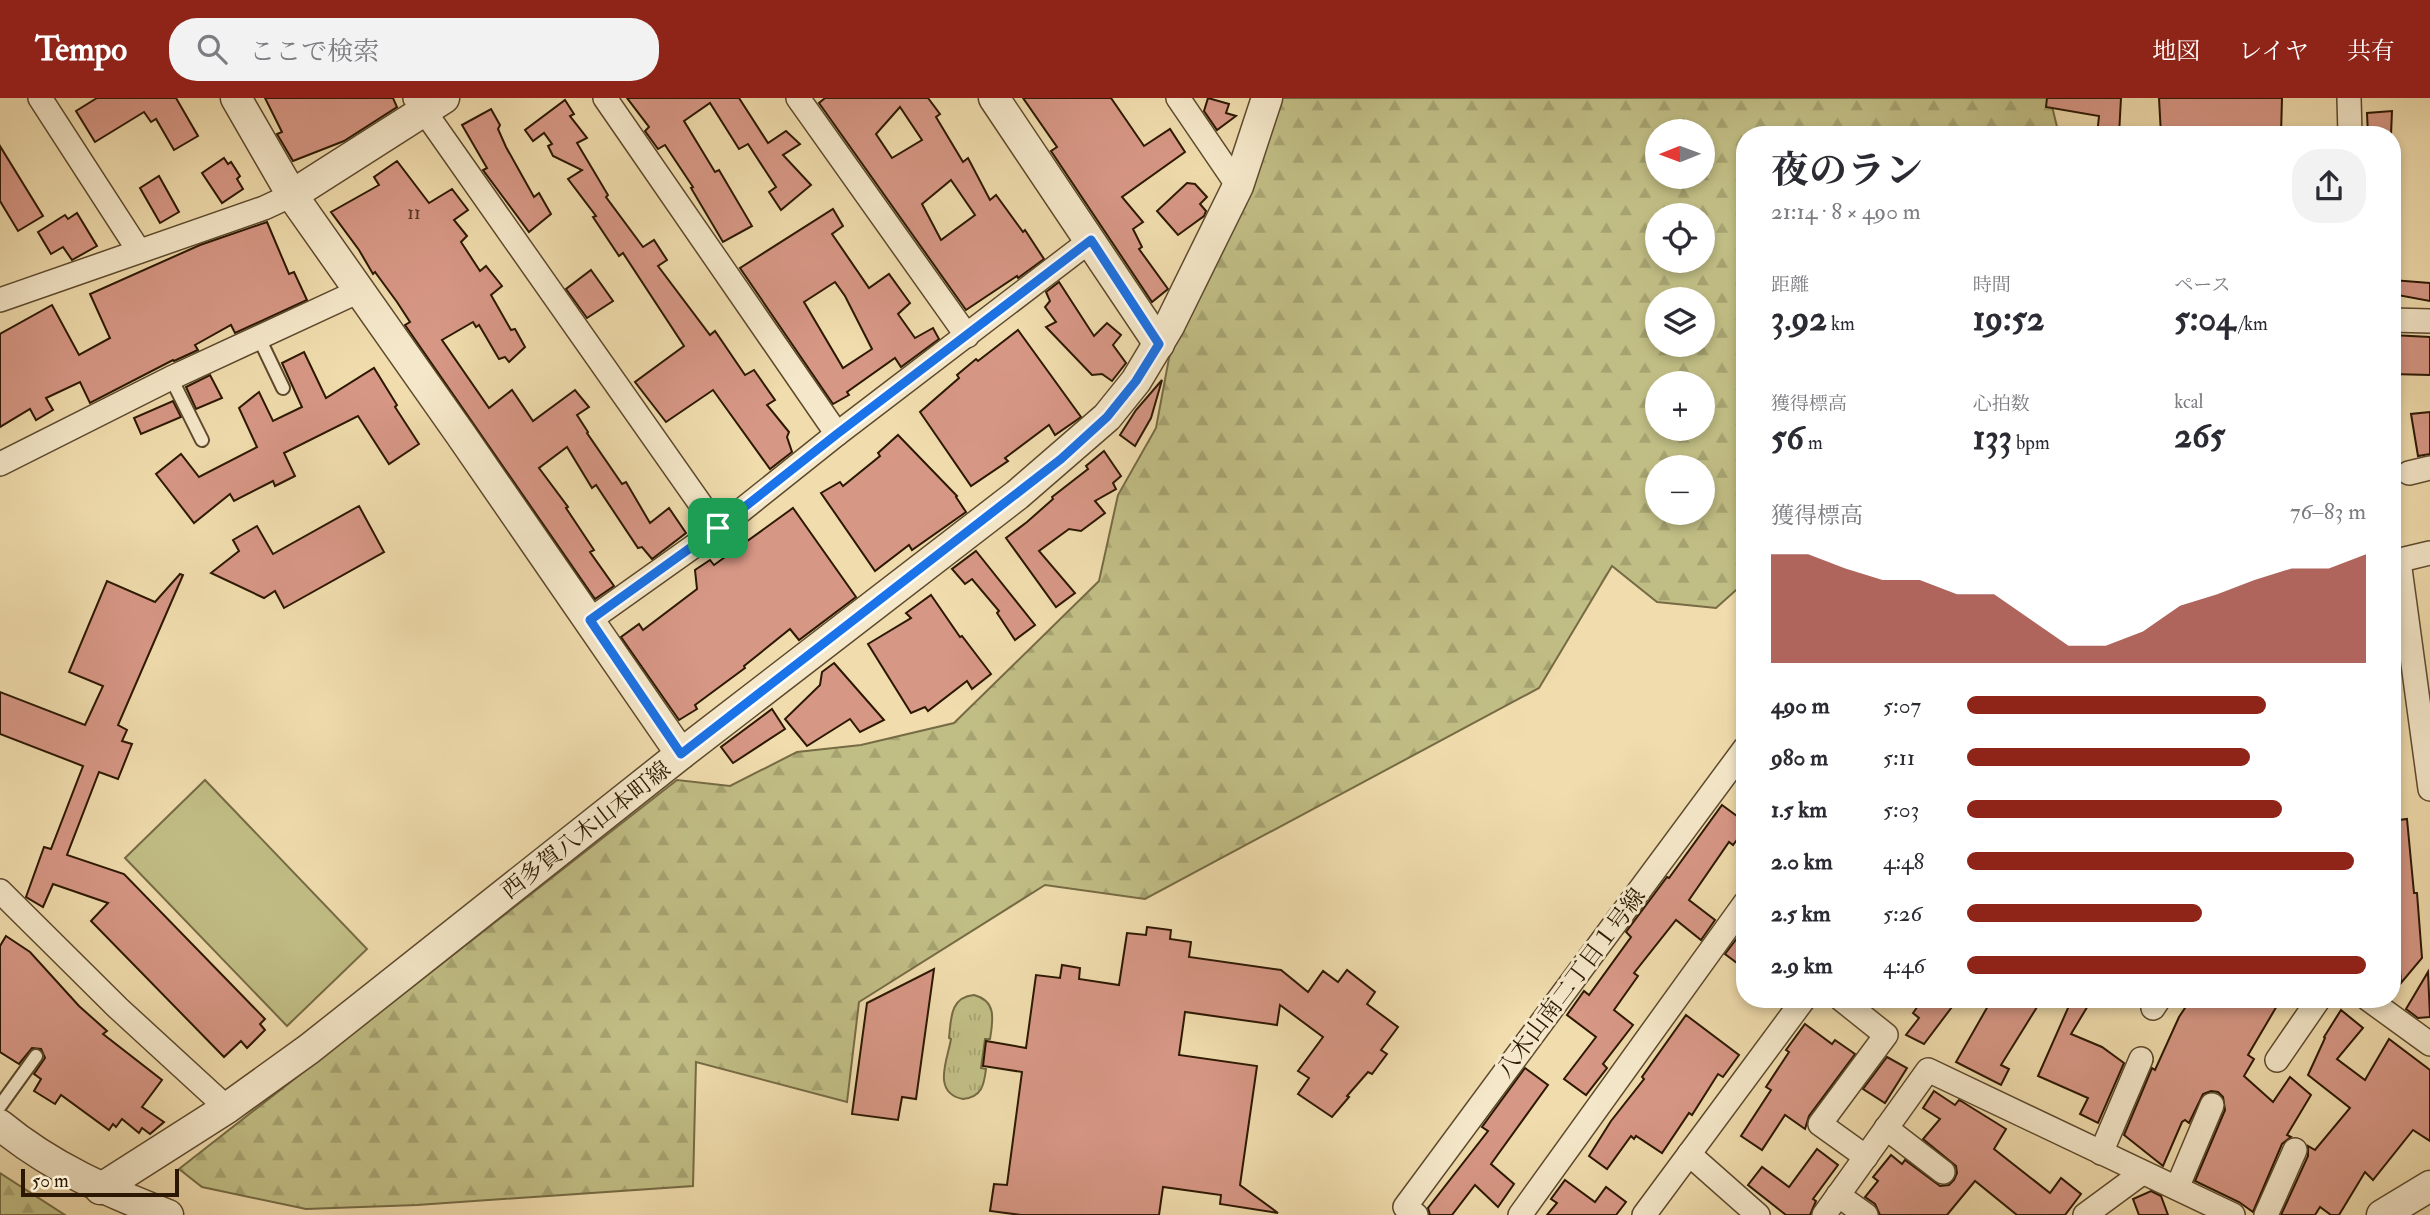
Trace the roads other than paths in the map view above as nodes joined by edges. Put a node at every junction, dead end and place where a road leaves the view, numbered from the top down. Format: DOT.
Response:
graph roads {
  1 [pos="40,98"];
  2 [pos="236,98"];
  3 [pos="605,98"];
  4 [pos="798,98"];
  5 [pos="994,98"];
  6 [pos="1178,98"];
  7 [pos="1267,98"];
  8 [pos="2349,98"];
  9 [pos="428,102"];
  10 [pos="2350,126"];
  11 [pos="1238,186"];
  12 [pos="292,195"];
  13 [pos="1091,240"];
  14 [pos="139,251"];
  15 [pos="359,291"];
  16 [pos="0,300"];
  17 [pos="2401,320"];
  18 [pos="2430,321"];
  19 [pos="967,336"];
  20 [pos="259,338"];
  21 [pos="1159,344"];
  22 [pos="172,378"];
  23 [pos="283,388"];
  24 [pos="837,434"];
  25 [pos="202,440"];
  26 [pos="0,464"];
  27 [pos="718,528"];
  28 [pos="2430,552"];
  29 [pos="2401,561"];
  30 [pos="2401,595"];
  31 [pos="590,620"];
  32 [pos="681,754"];
  33 [pos="1736,760"];
  34 [pos="2430,789"];
  35 [pos="0,891"];
  36 [pos="1736,916"];
  37 [pos="1797,1008"];
  38 [pos="1852,1008"];
  39 [pos="2313,1008"];
  40 [pos="2380,1008"];
  41 [pos="2430,1044"];
  42 [pos="36,1056"];
  43 [pos="2141,1059"];
  44 [pos="2277,1060"];
  45 [pos="2212,1105"];
  46 [pos="0,1106"];
  47 [pos="227,1108"];
  48 [pos="0,1125"];
  49 [pos="1886,1128"];
  50 [pos="2295,1150"];
  51 [pos="2101,1153"];
  52 [pos="1689,1154"];
  53 [pos="1866,1157"];
  54 [pos="1943,1172"];
  55 [pos="2142,1173"];
  56 [pos="2430,1186"];
  57 [pos="2177,1188"];
  58 [pos="100,1189"];
  59 [pos="1839,1195"];
  60 [pos="169,1215"];
  61 [pos="1416,1215"];
  62 [pos="1521,1215"];
  63 [pos="1644,1215"];
  64 [pos="1758,1215"];
  65 [pos="1824,1215"];
  66 [pos="1866,1215"];
  67 [pos="2085,1215"];
  68 [pos="2233,1215"];
  69 [pos="2266,1215"];
  70 [pos="2382,1215"];
  1 -- 14 [label="street"];
  2 -- 12 [label="street"];
  3 -- 24 [label="street"];
  4 -- 19 [label="street"];
  5 -- 13 [label="street"];
  6 -- 11 [label="street"];
  7 -- 11 [label="street, 西多賀八木山本町線"];
  8 -- 10 [label="street"];
  9 -- 12 [label="street"];
  9 -- 27 [label="street"];
  11 -- 21 [label="street, 西多賀八木山本町線"];
  12 -- 14 [label="street"];
  12 -- 15 [label="street"];
  13 -- 19 [label="street"];
  13 -- 21 [label="street"];
  14 -- 16 [label="street"];
  15 -- 20 [label="street"];
  15 -- 31 [label="street"];
  17 -- 18 [label="street"];
  19 -- 24 [label="street"];
  20 -- 22 [label="street"];
  20 -- 23 [label="lane"];
  21 -- 32 [label="street, 西多賀八木山本町線"];
  22 -- 25 [label="lane"];
  22 -- 26 [label="street"];
  24 -- 27 [label="street"];
  27 -- 31 [label="street"];
  28 -- 29 [label="street"];
  30 -- 34 [label="street"];
  31 -- 32 [label="street"];
  32 -- 47 [label="street, 西多賀八木山本町線"];
  33 -- 61 [label="street, 八木山南二丁目１号線"];
  35 -- 47 [label="street"];
  36 -- 62 [label="street"];
  37 -- 52 [label="street"];
  38 -- 53 [label="street"];
  39 -- 44 [label="street"];
  40 -- 41 [label="street"];
  42 -- 46 [label="lane"];
  43 -- 51 [label="street"];
  45 -- 57 [label="street"];
  47 -- 58 [label="street, 西多賀八木山本町線"];
  48 -- 58 [label="street"];
  49 -- 51 [label="street"];
  49 -- 53 [label="street"];
  49 -- 54 [label="street"];
  50 -- 69 [label="street"];
  51 -- 55 [label="street"];
  52 -- 63 [label="street"];
  52 -- 64 [label="street"];
  53 -- 59 [label="street"];
  55 -- 57 [label="street"];
  55 -- 67 [label="street"];
  56 -- 70 [label="street"];
  57 -- 68 [label="street"];
  58 -- 60 [label="street"];
  59 -- 65 [label="street"];
  59 -- 66 [label="street"];
}
